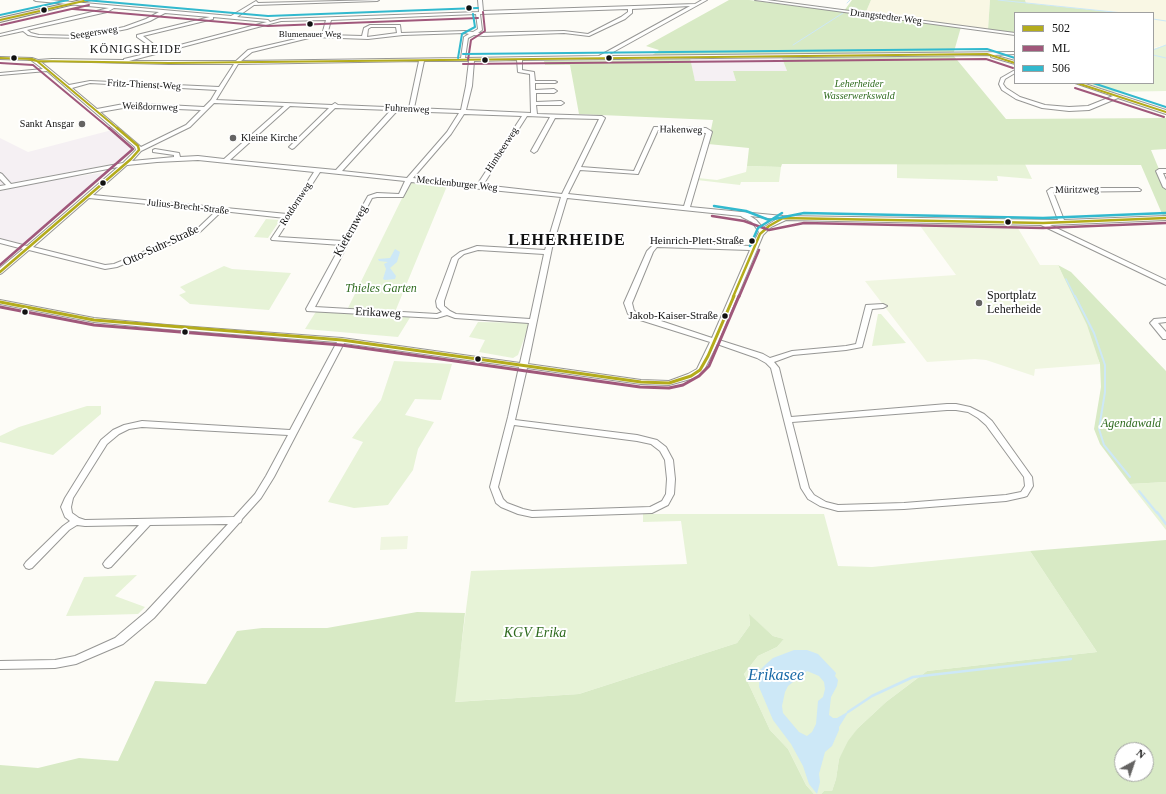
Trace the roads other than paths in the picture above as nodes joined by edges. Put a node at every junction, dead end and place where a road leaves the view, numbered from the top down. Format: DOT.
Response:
graph roads {
  1 [pos="36,0"];
  2 [pos="47,0"];
  3 [pos="88,0"];
  4 [pos="259,0"];
  5 [pos="377,0"];
  6 [pos="480,0"];
  7 [pos="705,0"];
  8 [pos="757,0"];
  9 [pos="73,4"];
  10 [pos="252,4"];
  11 [pos="696,4"];
  12 [pos="112,7"];
  13 [pos="630,7"];
  14 [pos="162,12"];
  15 [pos="480,13"];
  16 [pos="216,16"];
  17 [pos="232,18"];
  18 [pos="328,18"];
  19 [pos="0,20"];
  20 [pos="281,20"];
  21 [pos="24,30"];
  22 [pos="475,34"];
  23 [pos="1014,34"];
  24 [pos="0,35"];
  25 [pos="399,35"];
  26 [pos="324,36"];
  27 [pos="364,38"];
  28 [pos="160,51"];
  29 [pos="1014,53"];
  30 [pos="987,54"];
  31 [pos="601,57"];
  32 [pos="0,58"];
  33 [pos="519,58"];
  34 [pos="463,59"];
  35 [pos="472,59"];
  36 [pos="422,60"];
  37 [pos="37,61"];
  38 [pos="118,62"];
  39 [pos="238,62"];
  40 [pos="1014,63"];
  41 [pos="47,70"];
  42 [pos="1014,72"];
  43 [pos="0,74"];
  44 [pos="533,82"];
  45 [pos="555,82"];
  46 [pos="1080,84"];
  47 [pos="67,87"];
  48 [pos="221,88"];
  49 [pos="554,91"];
  50 [pos="533,92"];
  51 [pos="1118,96"];
  52 [pos="213,101"];
  53 [pos="561,103"];
  54 [pos="289,104"];
  55 [pos="533,104"];
  56 [pos="335,106"];
  57 [pos="396,108"];
  58 [pos="205,109"];
  59 [pos="410,109"];
  60 [pos="95,111"];
  61 [pos="463,111"];
  62 [pos="1166,112"];
  63 [pos="526,114"];
  64 [pos="534,114"];
  65 [pos="554,115"];
  66 [pos="292,147"];
  67 [pos="139,150"];
  68 [pos="155,151"];
  69 [pos="534,151"];
  70 [pos="174,159"];
  71 [pos="226,160"];
  72 [pos="123,165"];
  73 [pos="578,168"];
  74 [pos="318,170"];
  75 [pos="1166,171"];
  76 [pos="338,172"];
  77 [pos="0,175"];
  78 [pos="409,179"];
  79 [pos="9,185"];
  80 [pos="479,187"];
  81 [pos="1166,187"];
  82 [pos="0,188"];
  83 [pos="1138,190"];
  84 [pos="88,196"];
  85 [pos="564,196"];
  86 [pos="686,208"];
  87 [pos="219,211"];
  88 [pos="736,214"];
  89 [pos="751,215"];
  90 [pos="288,216"];
  91 [pos="783,218"];
  92 [pos="804,218"];
  93 [pos="1166,218"];
  94 [pos="1062,222"];
  95 [pos="1043,223"];
  96 [pos="769,225"];
  97 [pos="762,232"];
  98 [pos="0,241"];
  99 [pos="344,243"];
  100 [pos="754,248"];
  101 [pos="27,249"];
  102 [pos="548,252"];
  103 [pos="0,272"];
  104 [pos="1166,282"];
  105 [pos="0,298"];
  106 [pos="0,302"];
  107 [pos="22,306"];
  108 [pos="883,306"];
  109 [pos="310,309"];
  110 [pos="446,313"];
  111 [pos="1166,320"];
  112 [pos="533,321"];
  113 [pos="1166,337"];
  114 [pos="342,340"];
  115 [pos="714,340"];
  116 [pos="769,361"];
  117 [pos="524,365"];
  118 [pos="788,420"];
  119 [pos="511,422"];
  120 [pos="293,433"];
  121 [pos="238,520"];
  122 [pos="76,521"];
  123 [pos="147,523"];
  124 [pos="108,564"];
  125 [pos="29,565"];
  126 [pos="0,665"];
  1 -- 2 [label="street"];
  2 -- 9 [label="street"];
  3 -- 9 [label="main road"];
  4 -- 10 [label="street"];
  5 -- 10 [label="street"];
  6 -- 15 [label="street"];
  7 -- 11 [label="street"];
  8 -- 23 [label="street, Drangstedter Weg"];
  9 -- 12 [label="street"];
  9 -- 19 [label="main road"];
  10 -- 17 [label="street"];
  11 -- 13 [label="street"];
  11 -- 31 [label="street"];
  12 -- 14 [label="street"];
  12 -- 21 [label="street"];
  13 -- 15 [label="street"];
  13 -- 22 [label="street"];
  14 -- 16 [label="street"];
  14 -- 21 [label="street, Seegersweg"];
  15 -- 18 [label="street"];
  15 -- 22 [label="street"];
  16 -- 17 [label="street"];
  16 -- 28 [label="street"];
  17 -- 20 [label="street"];
  18 -- 20 [label="street"];
  18 -- 26 [label="street"];
  20 -- 28 [label="street"];
  21 -- 24 [label="street"];
  22 -- 25 [label="street"];
  22 -- 34 [label="street"];
  25 -- 27 [label="street"];
  25 -- 27 [label="street"];
  26 -- 27 [label="street"];
  26 -- 39 [label="street"];
  28 -- 38 [label="street"];
  29 -- 30 [label="street"];
  30 -- 31 [label="street"];
  30 -- 40 [label="street"];
  31 -- 33 [label="street"];
  32 -- 37 [label="street"];
  33 -- 35 [label="street"];
  33 -- 44 [label="street"];
  34 -- 35 [label="street"];
  34 -- 36 [label="street"];
  35 -- 61 [label="street"];
  36 -- 39 [label="street"];
  36 -- 59 [label="street"];
  37 -- 38 [label="street"];
  37 -- 41 [label="street"];
  38 -- 39 [label="street"];
  39 -- 48 [label="street"];
  41 -- 43 [label="street"];
  41 -- 47 [label="street"];
  42 -- 51 [label="street"];
  44 -- 45 [label="street"];
  44 -- 50 [label="street"];
  46 -- 51 [label="street"];
  47 -- 48 [label="street, Fritz-Thienst-Weg"];
  47 -- 60 [label="street"];
  48 -- 52 [label="street"];
  49 -- 50 [label="street"];
  50 -- 55 [label="street"];
  51 -- 62 [label="street"];
  52 -- 54 [label="street, Fuhrenweg"];
  52 -- 58 [label="street"];
  53 -- 55 [label="street"];
  54 -- 56 [label="street, Fuhrenweg"];
  54 -- 71 [label="street"];
  55 -- 64 [label="street"];
  56 -- 57 [label="street, Fuhrenweg"];
  56 -- 66 [label="street"];
  57 -- 59 [label="street, Fuhrenweg"];
  57 -- 76 [label="street"];
  58 -- 60 [label="street, Weißdornweg"];
  58 -- 67 [label="street"];
  59 -- 61 [label="street, Fuhrenweg"];
  60 -- 67 [label="street"];
  61 -- 63 [label="street, Fuhrenweg"];
  61 -- 78 [label="street"];
  63 -- 64 [label="street, Fuhrenweg"];
  63 -- 80 [label="street, Himbeerweg"];
  64 -- 65 [label="street, Fuhrenweg"];
  65 -- 69 [label="street"];
  65 -- 73 [label="street, Fuhrenweg"];
  67 -- 72 [label="street"];
  68 -- 70 [label="street, Mecklenburger Weg"];
  70 -- 71 [label="street, Mecklenburger Weg"];
  70 -- 72 [label="street, Mecklenburger Weg"];
  71 -- 74 [label="street, Mecklenburger Weg"];
  72 -- 79 [label="street, Mecklenburger Weg"];
  72 -- 84 [label="street"];
  73 -- 85 [label="street"];
  73 -- 86 [label="street, Hakenweg"];
  74 -- 76 [label="street, Mecklenburger Weg"];
  74 -- 90 [label="street, Rotdornweg"];
  75 -- 81 [label="street"];
  76 -- 78 [label="street, Mecklenburger Weg"];
  77 -- 79 [label="street"];
  78 -- 80 [label="street, Mecklenburger Weg"];
  78 -- 99 [label="street, Kiefernweg"];
  79 -- 82 [label="street, Mecklenburger Weg"];
  80 -- 85 [label="street, Mecklenburger Weg"];
  83 -- 94 [label="street, Müritzweg"];
  84 -- 87 [label="street, Julius-Brecht-Straße"];
  84 -- 101 [label="street"];
  85 -- 86 [label="street, Mecklenburger Weg"];
  85 -- 102 [label="street"];
  86 -- 88 [label="street, Mecklenburger Weg"];
  87 -- 90 [label="street, Julius-Brecht-Straße"];
  87 -- 101 [label="street, Otto-Suhr-Straße"];
  88 -- 89 [label="street, Mecklenburger Weg"];
  88 -- 96 [label="street, Mecklenburger Weg"];
  88 -- 97 [label="street, Mecklenburger Weg"];
  89 -- 91 [label="street, Mecklenburger Weg"];
  89 -- 96 [label="street, Mecklenburger Weg"];
  90 -- 99 [label="street, Rotdornweg"];
  91 -- 92 [label="street, Mecklenburger Weg"];
  91 -- 96 [label="street"];
  92 -- 95 [label="street, Mecklenburger Weg"];
  92 -- 96 [label="street, Mecklenburger Weg"];
  93 -- 94 [label="street, Mecklenburger Weg"];
  94 -- 95 [label="street, Mecklenburger Weg"];
  95 -- 104 [label="street"];
  96 -- 97 [label="street"];
  97 -- 100 [label="street"];
  98 -- 101 [label="street, Otto-Suhr-Straße"];
  99 -- 109 [label="street, Kiefernweg"];
  100 -- 115 [label="street"];
  100 -- 115 [label="street"];
  101 -- 103 [label="street"];
  102 -- 110 [label="street"];
  102 -- 112 [label="street"];
  105 -- 107 [label="street"];
  106 -- 107 [label="street"];
  107 -- 114 [label="street"];
  108 -- 116 [label="street"];
  109 -- 110 [label="street, Erikaweg"];
  110 -- 112 [label="street, Erikaweg"];
  111 -- 113 [label="street"];
  112 -- 117 [label="street"];
  114 -- 117 [label="street"];
  114 -- 120 [label="street"];
  115 -- 116 [label="street"];
  115 -- 117 [label="street"];
  116 -- 118 [label="street"];
  117 -- 119 [label="street"];
  118 -- 118 [label="street"];
  119 -- 119 [label="street"];
  120 -- 121 [label="street"];
  120 -- 122 [label="street"];
  121 -- 123 [label="street"];
  121 -- 126 [label="street"];
  122 -- 123 [label="street"];
  122 -- 125 [label="street"];
  123 -- 124 [label="street"];
}
